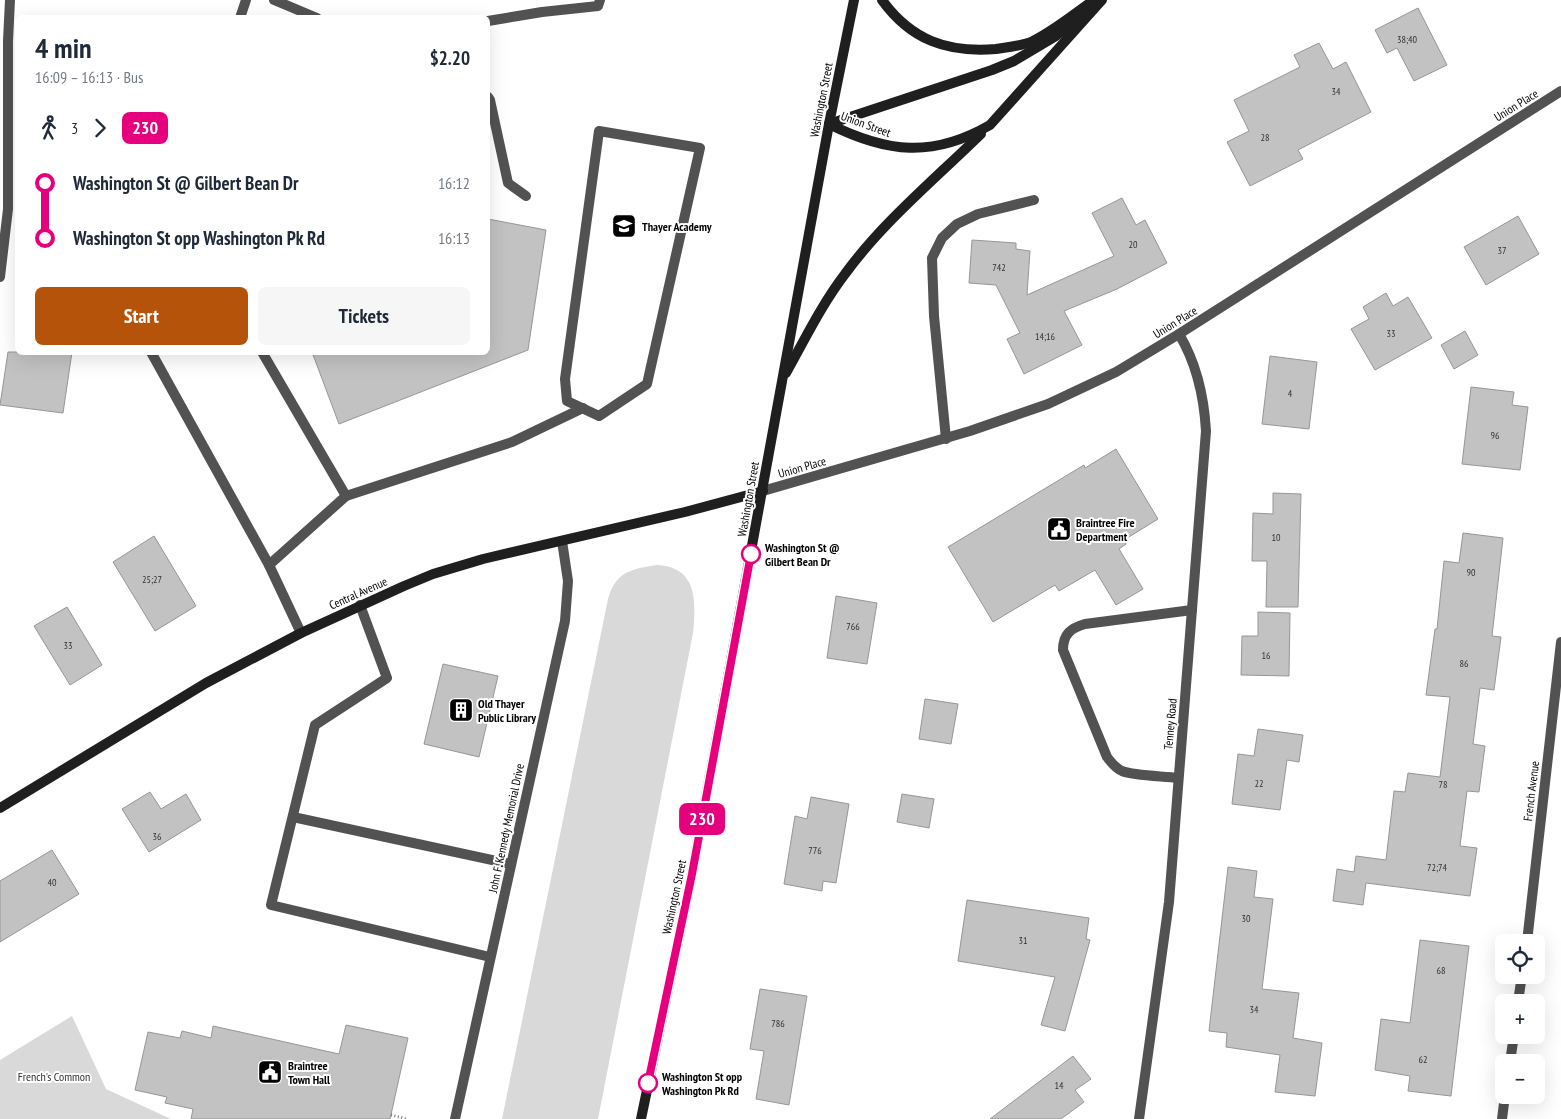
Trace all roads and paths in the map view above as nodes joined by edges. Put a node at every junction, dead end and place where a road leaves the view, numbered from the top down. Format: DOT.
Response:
graph roads {
  1 [pos="10,0"];
  2 [pos="246,0"];
  3 [pos="274,0"];
  4 [pos="600,0"];
  5 [pos="854,0"];
  6 [pos="882,0"];
  7 [pos="1094,0"];
  8 [pos="1098,0"];
  9 [pos="1102,0"];
  10 [pos="241,15"];
  11 [pos="310,15"];
  12 [pos="490,20"];
  13 [pos="1561,92"];
  14 [pos="490,100"];
  15 [pos="829,124"];
  16 [pos="990,125"];
  17 [pos="526,196"];
  18 [pos="1034,200"];
  19 [pos="13,211"];
  20 [pos="0,277"];
  21 [pos="1179,334"];
  22 [pos="153,355"];
  23 [pos="264,355"];
  24 [pos="782,380"];
  25 [pos="583,408"];
  26 [pos="946,439"];
  27 [pos="763,491"];
  28 [pos="346,496"];
  29 [pos="562,541"];
  30 [pos="269,565"];
  31 [pos="360,605"];
  32 [pos="1192,610"];
  33 [pos="301,633"];
  34 [pos="1561,642"];
  35 [pos="1178,778"];
  36 [pos="0,808"];
  37 [pos="293,817"];
  38 [pos="511,864"];
  39 [pos="1528,934"];
  40 [pos="490,957"];
  41 [pos="1504,1104"];
  42 [pos="391,1115"];
  43 [pos="406,1119"];
  44 [pos="455,1119"];
  45 [pos="641,1119"];
  46 [pos="1139,1119"];
  47 [pos="1502,1119"];
  1 -- 19 [label="street"];
  2 -- 10 [label="street"];
  3 -- 11 [label="street"];
  4 -- 12 [label="street"];
  5 -- 15 [label="main road, Washington Street"];
  6 -- 7 [label="main road"];
  8 -- 15 [label="main road, Union Street"];
  9 -- 16 [label="main road, Union Street"];
  13 -- 21 [label="street, Union Place"];
  14 -- 17 [label="street"];
  15 -- 16 [label="main road, Union Street"];
  15 -- 24 [label="main road, Washington Street"];
  16 -- 24 [label="main road"];
  18 -- 26 [label="street"];
  19 -- 20 [label="street"];
  21 -- 26 [label="street, Union Place"];
  21 -- 32 [label="street, Tenney Road"];
  22 -- 30 [label="street"];
  23 -- 28 [label="street"];
  24 -- 27 [label="main road, Washington Street"];
  25 -- 25 [label="street"];
  25 -- 28 [label="street"];
  26 -- 27 [label="street, Union Place"];
  27 -- 29 [label="main road, Central Avenue"];
  27 -- 45 [label="main road, Washington Street"];
  28 -- 30 [label="street"];
  29 -- 31 [label="main road, Central Avenue"];
  29 -- 38 [label="street, John F. Kennedy Memorial Drive"];
  30 -- 33 [label="street"];
  31 -- 33 [label="main road, Central Avenue"];
  31 -- 37 [label="street"];
  32 -- 35 [label="street, Tenney Road"];
  32 -- 35 [label="street"];
  33 -- 36 [label="main road, Central Avenue"];
  34 -- 39 [label="street, French Avenue"];
  35 -- 46 [label="street, Tenney Road"];
  37 -- 38 [label="street"];
  37 -- 40 [label="street"];
  38 -- 40 [label="street, John F. Kennedy Memorial Drive"];
  40 -- 44 [label="street, John F. Kennedy Memorial Drive"];
  41 -- 47 [label="street"];
  42 -- 43 [label="path"];
}
